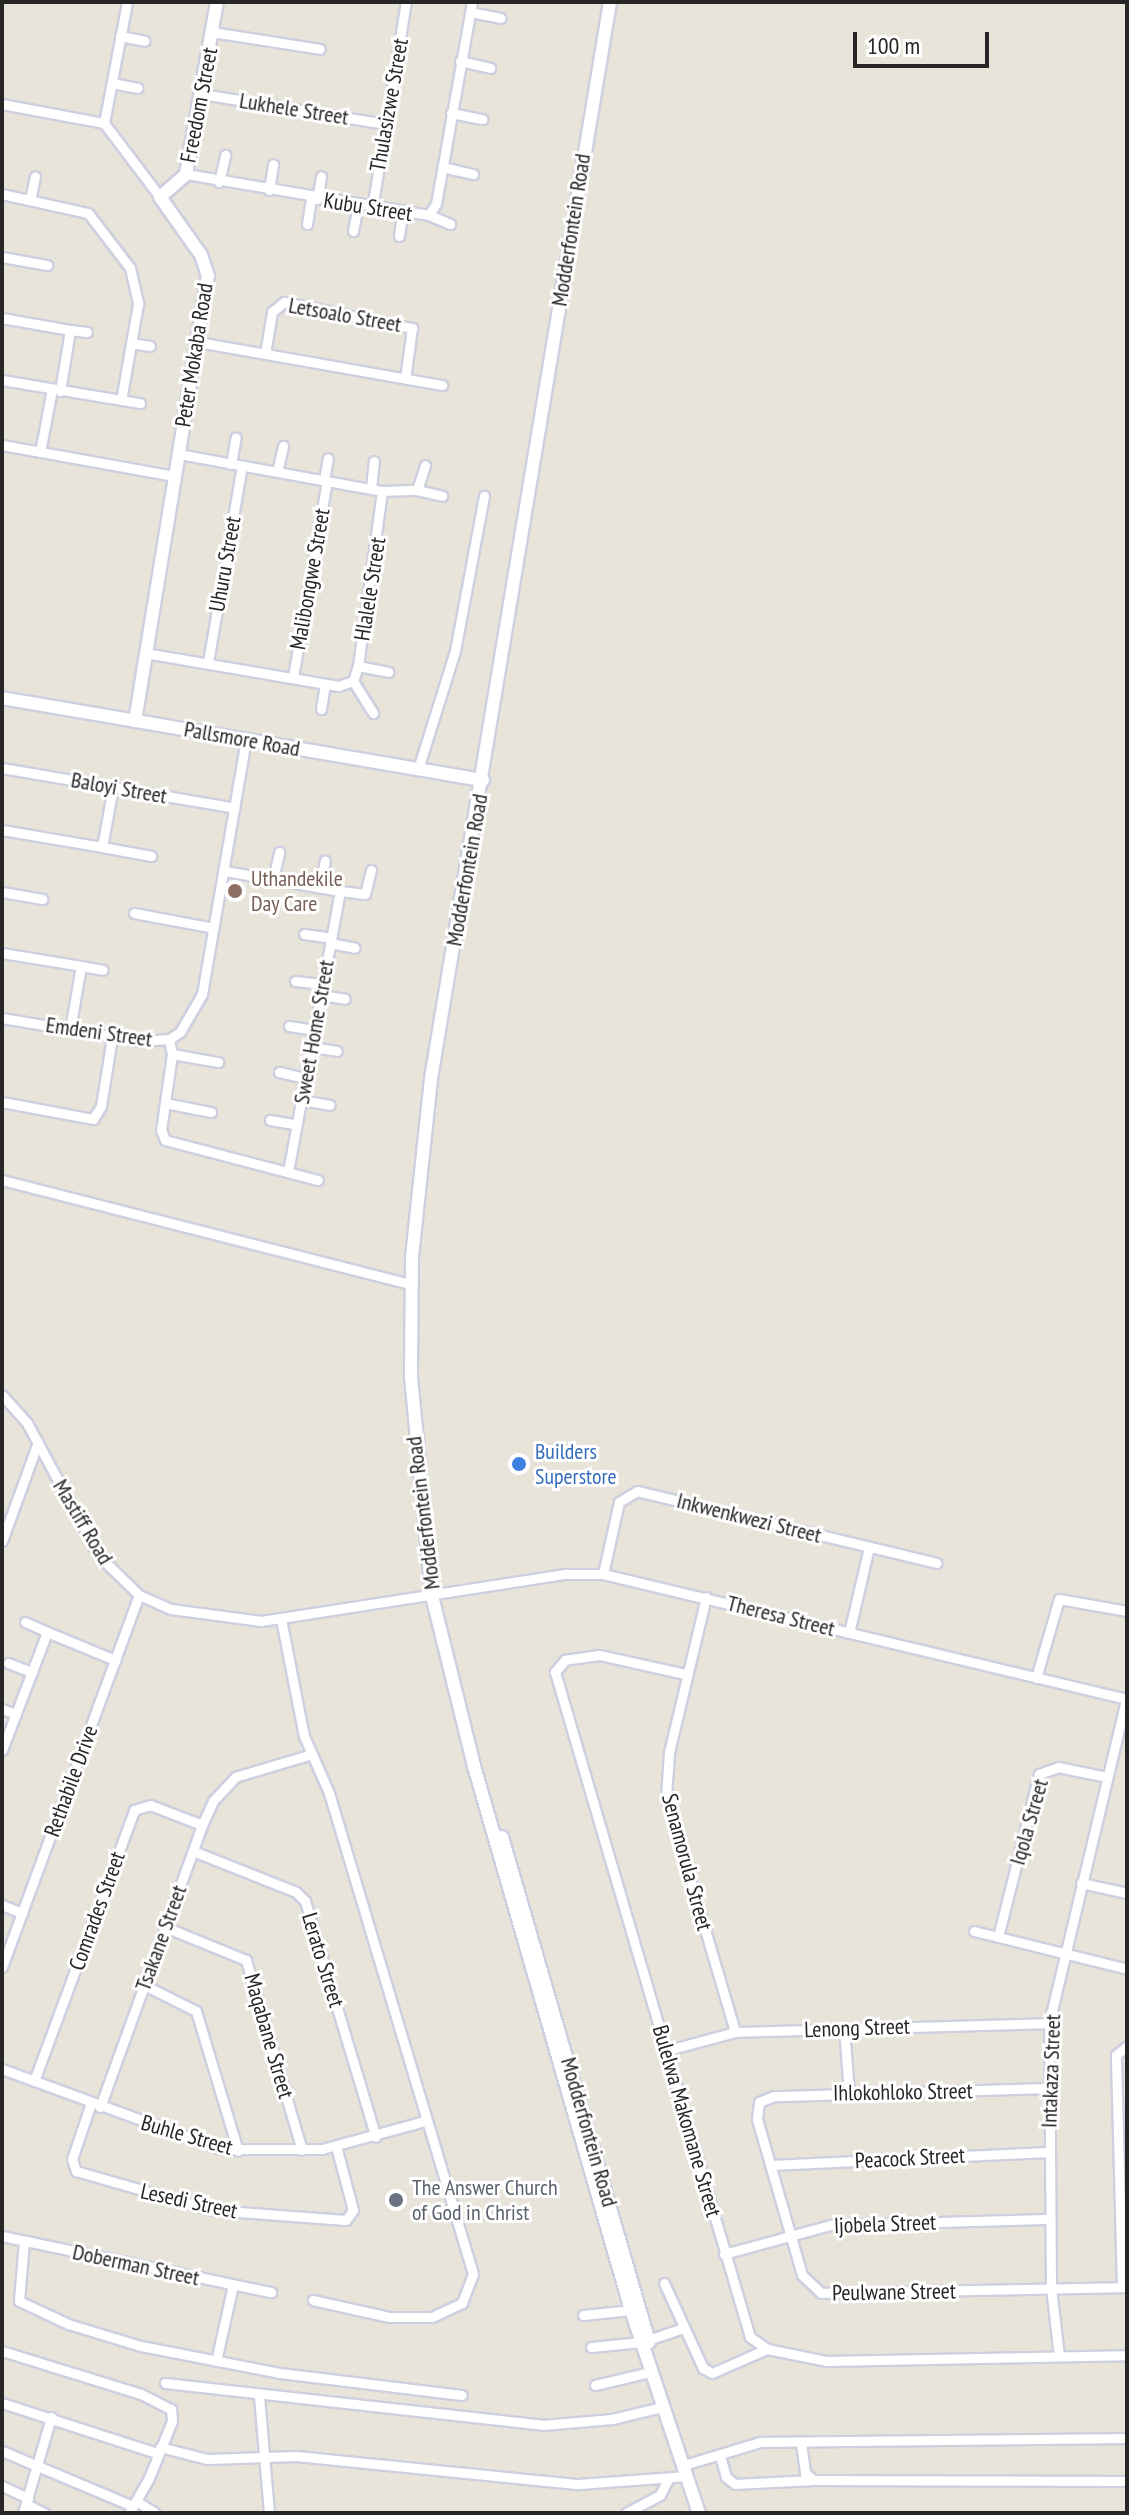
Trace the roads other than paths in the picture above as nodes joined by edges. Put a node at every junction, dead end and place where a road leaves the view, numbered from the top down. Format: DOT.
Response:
graph roads {
  1 [pos="127,2"];
  2 [pos="217,2"];
  3 [pos="406,2"];
  4 [pos="610,2"];
  5 [pos="471,7"];
  6 [pos="500,18"];
  7 [pos="212,32"];
  8 [pos="120,36"];
  9 [pos="145,41"];
  10 [pos="320,49"];
  11 [pos="460,61"];
  12 [pos="490,68"];
  13 [pos="112,83"];
  14 [pos="138,88"];
  15 [pos="202,94"];
  16 [pos="2,104"];
  17 [pos="451,113"];
  18 [pos="482,119"];
  19 [pos="104,123"];
  20 [pos="386,124"];
  21 [pos="225,155"];
  22 [pos="273,164"];
  23 [pos="442,167"];
  24 [pos="186,174"];
  25 [pos="473,174"];
  26 [pos="321,176"];
  27 [pos="35,177"];
  28 [pos="219,182"];
  29 [pos="269,190"];
  30 [pos="2,194"];
  31 [pos="160,197"];
  32 [pos="314,198"];
  33 [pos="30,200"];
  34 [pos="358,206"];
  35 [pos="372,209"];
  36 [pos="402,214"];
  37 [pos="429,215"];
  38 [pos="307,224"];
  39 [pos="450,224"];
  40 [pos="353,231"];
  41 [pos="399,236"];
  42 [pos="2,257"];
  43 [pos="47,265"];
  44 [pos="2,318"];
  45 [pos="70,330"];
  46 [pos="87,332"];
  47 [pos="198,342"];
  48 [pos="131,343"];
  49 [pos="150,346"];
  50 [pos="265,354"];
  51 [pos="405,379"];
  52 [pos="2,380"];
  53 [pos="442,385"];
  54 [pos="56,390"];
  55 [pos="121,400"];
  56 [pos="140,403"];
  57 [pos="236,437"];
  58 [pos="2,445"];
  59 [pos="283,446"];
  60 [pos="40,452"];
  61 [pos="178,454"];
  62 [pos="328,458"];
  63 [pos="374,461"];
  64 [pos="231,464"];
  65 [pos="425,465"];
  66 [pos="242,466"];
  67 [pos="277,472"];
  68 [pos="174,476"];
  69 [pos="326,480"];
  70 [pos="371,488"];
  71 [pos="417,490"];
  72 [pos="382,491"];
  73 [pos="442,496"];
  74 [pos="484,496"];
  75 [pos="145,653"];
  76 [pos="208,662"];
  77 [pos="358,666"];
  78 [pos="388,672"];
  79 [pos="293,677"];
  80 [pos="353,681"];
  81 [pos="325,684"];
  82 [pos="2,698"];
  83 [pos="321,709"];
  84 [pos="373,713"];
  85 [pos="135,721"];
  86 [pos="246,740"];
  87 [pos="2,768"];
  88 [pos="418,769"];
  89 [pos="483,780"];
  90 [pos="113,787"];
  91 [pos="235,808"];
  92 [pos="2,830"];
  93 [pos="102,847"];
  94 [pos="279,852"];
  95 [pos="151,856"];
  96 [pos="325,860"];
  97 [pos="371,870"];
  98 [pos="225,871"];
  99 [pos="273,879"];
  100 [pos="320,888"];
  101 [pos="340,891"];
  102 [pos="2,892"];
  103 [pos="42,899"];
  104 [pos="134,913"];
  105 [pos="214,928"];
  106 [pos="304,934"];
  107 [pos="331,941"];
  108 [pos="355,948"];
  109 [pos="2,953"];
  110 [pos="81,966"];
  111 [pos="103,970"];
  112 [pos="295,981"];
  113 [pos="322,990"];
  114 [pos="345,999"];
  115 [pos="2,1018"];
  116 [pos="289,1026"];
  117 [pos="70,1030"];
  118 [pos="315,1030"];
  119 [pos="112,1037"];
  120 [pos="169,1039"];
  121 [pos="312,1047"];
  122 [pos="337,1051"];
  123 [pos="172,1054"];
  124 [pos="218,1062"];
  125 [pos="279,1072"];
  126 [pos="306,1078"];
  127 [pos="302,1100"];
  128 [pos="2,1102"];
  129 [pos="165,1103"];
  130 [pos="330,1105"];
  131 [pos="211,1112"];
  132 [pos="270,1120"];
  133 [pos="297,1125"];
  134 [pos="288,1172"];
  135 [pos="2,1180"];
  136 [pos="318,1180"];
  137 [pos="410,1284"];
  138 [pos="2,1395"];
  139 [pos="38,1442"];
  140 [pos="2,1541"];
  141 [pos="869,1547"];
  142 [pos="936,1563"];
  143 [pos="603,1574"];
  144 [pos="139,1595"];
  145 [pos="432,1596"];
  146 [pos="706,1597"];
  147 [pos="1127,1611"];
  148 [pos="281,1619"];
  149 [pos="25,1622"];
  150 [pos="47,1632"];
  151 [pos="849,1633"];
  152 [pos="115,1660"];
  153 [pos="8,1663"];
  154 [pos="32,1672"];
  155 [pos="685,1674"];
  156 [pos="1036,1678"];
  157 [pos="1127,1699"];
  158 [pos="2,1709"];
  159 [pos="16,1714"];
  160 [pos="469,1740"];
  161 [pos="2,1750"];
  162 [pos="309,1755"];
  163 [pos="1107,1777"];
  164 [pos="202,1825"];
  165 [pos="193,1851"];
  166 [pos="1081,1883"];
  167 [pos="1127,1893"];
  168 [pos="2,1905"];
  169 [pos="22,1913"];
  170 [pos="165,1927"];
  171 [pos="974,1931"];
  172 [pos="998,1937"];
  173 [pos="1064,1953"];
  174 [pos="2,1967"];
  175 [pos="1127,1969"];
  176 [pos="144,1985"];
  177 [pos="1049,2023"];
  178 [pos="844,2028"];
  179 [pos="735,2032"];
  180 [pos="1127,2046"];
  181 [pos="668,2050"];
  182 [pos="2,2069"];
  183 [pos="34,2081"];
  184 [pos="1048,2088"];
  185 [pos="849,2093"];
  186 [pos="759,2102"];
  187 [pos="96,2105"];
  188 [pos="425,2121"];
  189 [pos="376,2137"];
  190 [pos="336,2146"];
  191 [pos="302,2150"];
  192 [pos="238,2151"];
  193 [pos="1049,2152"];
  194 [pos="770,2165"];
  195 [pos="1050,2219"];
  196 [pos="791,2235"];
  197 [pos="2,2236"];
  198 [pos="24,2241"];
  199 [pos="724,2254"];
  200 [pos="664,2283"];
  201 [pos="233,2285"];
  202 [pos="1125,2287"];
  203 [pos="1051,2288"];
  204 [pos="271,2292"];
  205 [pos="313,2300"];
  206 [pos="631,2310"];
  207 [pos="583,2315"];
  208 [pos="683,2328"];
  209 [pos="645,2341"];
  210 [pos="591,2347"];
  211 [pos="767,2349"];
  212 [pos="2,2351"];
  213 [pos="1127,2355"];
  214 [pos="1059,2356"];
  215 [pos="216,2361"];
  216 [pos="650,2372"];
  217 [pos="165,2383"];
  218 [pos="595,2385"];
  219 [pos="462,2395"];
  220 [pos="259,2396"];
  221 [pos="2,2403"];
  222 [pos="662,2407"];
  223 [pos="51,2417"];
  224 [pos="674,2435"];
  225 [pos="1127,2438"];
  226 [pos="801,2443"];
  227 [pos="159,2450"];
  228 [pos="2,2451"];
  229 [pos="261,2456"];
  230 [pos="720,2456"];
  231 [pos="37,2466"];
  232 [pos="686,2470"];
  233 [pos="668,2479"];
  234 [pos="814,2480"];
  235 [pos="1127,2481"];
  236 [pos="2,2486"];
  237 [pos="26,2505"];
  238 [pos="133,2506"];
  239 [pos="44,2513"];
  240 [pos="155,2513"];
  241 [pos="269,2513"];
  242 [pos="626,2513"];
  243 [pos="699,2513"];
  1 -- 8 [label="street"];
  2 -- 7 [label="main road, Freedom Street"];
  3 -- 20 [label="street, Thulasizwe Street"];
  4 -- 89 [label="main road, Modderfontein Road"];
  5 -- 6 [label="street"];
  5 -- 11 [label="street, Kubu Street"];
  7 -- 10 [label="street"];
  7 -- 15 [label="main road, Freedom Street"];
  8 -- 9 [label="street"];
  8 -- 13 [label="street"];
  11 -- 12 [label="street"];
  11 -- 17 [label="street, Kubu Street"];
  13 -- 14 [label="street"];
  13 -- 19 [label="street"];
  15 -- 20 [label="street, Lukhele Street"];
  15 -- 24 [label="main road, Freedom Street"];
  16 -- 19 [label="street"];
  17 -- 18 [label="street"];
  17 -- 23 [label="street, Kubu Street"];
  19 -- 31 [label="street, Peter Mokaba Road"];
  20 -- 35 [label="street, Thulasizwe Street"];
  21 -- 28 [label="street"];
  22 -- 29 [label="street"];
  23 -- 25 [label="street"];
  23 -- 37 [label="street, Kubu Street"];
  24 -- 28 [label="street, Kubu Street"];
  24 -- 31 [label="main road, Freedom Street"];
  26 -- 32 [label="street"];
  27 -- 33 [label="street"];
  28 -- 29 [label="street, Kubu Street"];
  29 -- 32 [label="street, Kubu Street"];
  30 -- 33 [label="street"];
  31 -- 47 [label="main road, Peter Mokaba Road"];
  32 -- 34 [label="street, Kubu Street"];
  32 -- 38 [label="street"];
  33 -- 48 [label="street"];
  34 -- 35 [label="street, Kubu Street"];
  34 -- 40 [label="street"];
  35 -- 36 [label="street, Kubu Street"];
  36 -- 37 [label="street, Kubu Street"];
  36 -- 41 [label="street"];
  37 -- 39 [label="street"];
  42 -- 43 [label="street"];
  44 -- 45 [label="street"];
  45 -- 46 [label="street"];
  45 -- 54 [label="street"];
  47 -- 50 [label="street"];
  47 -- 61 [label="main road, Peter Mokaba Road"];
  48 -- 49 [label="street"];
  48 -- 55 [label="street"];
  50 -- 51 [label="street"];
  50 -- 51 [label="street, Letsoalo Street"];
  51 -- 53 [label="street"];
  52 -- 54 [label="street"];
  54 -- 55 [label="street"];
  54 -- 60 [label="street"];
  55 -- 56 [label="street"];
  57 -- 64 [label="street"];
  58 -- 60 [label="street"];
  59 -- 67 [label="street"];
  60 -- 68 [label="street"];
  61 -- 64 [label="street"];
  61 -- 68 [label="main road, Peter Mokaba Road"];
  62 -- 69 [label="street, Malibongwe Street"];
  63 -- 70 [label="street"];
  64 -- 66 [label="street"];
  65 -- 71 [label="street"];
  66 -- 67 [label="street"];
  66 -- 76 [label="street, Uhuru Street"];
  67 -- 69 [label="street"];
  68 -- 75 [label="main road, Peter Mokaba Road"];
  69 -- 70 [label="street"];
  69 -- 79 [label="street, Malibongwe Street"];
  70 -- 72 [label="street"];
  71 -- 72 [label="street"];
  71 -- 73 [label="street"];
  72 -- 77 [label="street, Hlalele Street"];
  74 -- 88 [label="street"];
  75 -- 76 [label="street"];
  75 -- 85 [label="main road, Peter Mokaba Road"];
  76 -- 79 [label="street"];
  77 -- 78 [label="street"];
  77 -- 80 [label="street, Hlalele Street"];
  79 -- 81 [label="street"];
  80 -- 81 [label="street"];
  80 -- 84 [label="street"];
  81 -- 83 [label="street"];
  82 -- 85 [label="main road, Pallsmore Road"];
  85 -- 86 [label="main road, Pallsmore Road"];
  86 -- 88 [label="main road, Pallsmore Road"];
  86 -- 91 [label="street, Emdeni Street"];
  87 -- 90 [label="street, Baloyi Street"];
  88 -- 89 [label="main road, Pallsmore Road"];
  89 -- 137 [label="main road, Modderfontein Road"];
  90 -- 91 [label="street, Baloyi Street"];
  90 -- 93 [label="street"];
  91 -- 98 [label="street, Emdeni Street"];
  92 -- 93 [label="street"];
  93 -- 95 [label="street"];
  94 -- 99 [label="street"];
  96 -- 100 [label="street"];
  97 -- 101 [label="street"];
  98 -- 99 [label="street"];
  98 -- 105 [label="street, Emdeni Street"];
  99 -- 100 [label="street"];
  100 -- 101 [label="street"];
  101 -- 107 [label="street, Sweet Home Street"];
  102 -- 103 [label="street"];
  104 -- 105 [label="street"];
  105 -- 120 [label="street, Emdeni Street"];
  106 -- 107 [label="street"];
  107 -- 108 [label="street"];
  107 -- 113 [label="street, Sweet Home Street"];
  109 -- 110 [label="street"];
  110 -- 111 [label="street"];
  110 -- 117 [label="street"];
  112 -- 113 [label="street"];
  113 -- 114 [label="street"];
  113 -- 118 [label="street, Sweet Home Street"];
  115 -- 117 [label="street, Emdeni Street"];
  116 -- 118 [label="street"];
  117 -- 119 [label="street, Emdeni Street"];
  118 -- 121 [label="street, Sweet Home Street"];
  119 -- 120 [label="street, Emdeni Street"];
  119 -- 128 [label="street"];
  120 -- 123 [label="street"];
  121 -- 122 [label="street"];
  121 -- 126 [label="street, Sweet Home Street"];
  123 -- 124 [label="street"];
  123 -- 129 [label="street"];
  125 -- 126 [label="street"];
  126 -- 127 [label="street, Sweet Home Street"];
  127 -- 130 [label="street"];
  127 -- 133 [label="street, Sweet Home Street"];
  129 -- 131 [label="street"];
  129 -- 134 [label="street"];
  132 -- 133 [label="street"];
  133 -- 134 [label="street, Sweet Home Street"];
  134 -- 136 [label="street"];
  135 -- 137 [label="street"];
  137 -- 145 [label="main road, Modderfontein Road"];
  138 -- 139 [label="street, Mastiff Road"];
  139 -- 140 [label="street"];
  139 -- 144 [label="street, Mastiff Road"];
  141 -- 142 [label="street"];
  141 -- 143 [label="street, Inkwenkwezi Street"];
  141 -- 151 [label="street"];
  143 -- 145 [label="street, Theresa Street"];
  143 -- 146 [label="street, Theresa Street"];
  144 -- 148 [label="street, Mastiff Road"];
  144 -- 152 [label="street, Rethabile Drive"];
  145 -- 148 [label="street, Mastiff Road"];
  145 -- 160 [label="main road, Modderfontein Road"];
  146 -- 151 [label="street, Theresa Street"];
  146 -- 155 [label="street, Senamorula Street"];
  147 -- 156 [label="street"];
  148 -- 162 [label="street"];
  149 -- 150 [label="street"];
  150 -- 152 [label="street"];
  150 -- 154 [label="street"];
  151 -- 156 [label="street, Theresa Street"];
  152 -- 169 [label="street, Rethabile Drive"];
  153 -- 154 [label="street"];
  154 -- 159 [label="street"];
  155 -- 179 [label="street, Senamorula Street"];
  155 -- 181 [label="street, Bulelwa Makomane Street"];
  156 -- 157 [label="street, Theresa Street"];
  157 -- 163 [label="street, Intakaza Street"];
  158 -- 159 [label="street"];
  159 -- 161 [label="street"];
  160 -- 206 [label="main road, Modderfontein Road"];
  160 -- 209 [label="main road, Modderfontein Road"];
  162 -- 164 [label="street, Tsakane Street"];
  162 -- 188 [label="street"];
  163 -- 166 [label="street, Intakaza Street"];
  163 -- 172 [label="street, Iqola Street"];
  164 -- 165 [label="street, Tsakane Street"];
  164 -- 183 [label="street, Comrades Street"];
  165 -- 170 [label="street, Tsakane Street"];
  165 -- 189 [label="street, Lerato Street"];
  166 -- 167 [label="street"];
  166 -- 173 [label="street, Intakaza Street"];
  168 -- 169 [label="street"];
  169 -- 174 [label="street, Rethabile Drive"];
  170 -- 176 [label="street, Tsakane Street"];
  170 -- 191 [label="street, Maqabane Street"];
  171 -- 172 [label="street"];
  172 -- 173 [label="street"];
  173 -- 175 [label="street"];
  173 -- 177 [label="street, Intakaza Street"];
  176 -- 187 [label="street, Tsakane Street"];
  176 -- 192 [label="street"];
  177 -- 178 [label="street, Lenong Street"];
  177 -- 184 [label="street, Intakaza Street"];
  178 -- 179 [label="street, Lenong Street"];
  178 -- 185 [label="street"];
  179 -- 181 [label="street, Lenong Street"];
  180 -- 202 [label="street"];
  181 -- 199 [label="street, Bulelwa Makomane Street"];
  182 -- 183 [label="street, Buhle Street"];
  183 -- 187 [label="street, Buhle Street"];
  184 -- 185 [label="street, Ihlokohloko Street"];
  184 -- 193 [label="street, Intakaza Street"];
  185 -- 186 [label="street, Ihlokohloko Street"];
  186 -- 194 [label="street, Peulwane Street"];
  187 -- 190 [label="street, Lesedi Street"];
  187 -- 192 [label="street, Buhle Street"];
  188 -- 189 [label="street, Buhle Street"];
  188 -- 205 [label="street"];
  189 -- 190 [label="street, Buhle Street"];
  190 -- 191 [label="street, Buhle Street"];
  191 -- 192 [label="street, Buhle Street"];
  193 -- 194 [label="street, Peacock Street"];
  193 -- 195 [label="street, Intakaza Street"];
  194 -- 196 [label="street, Peulwane Street"];
  195 -- 196 [label="street, Ijobela Street"];
  195 -- 203 [label="street, Intakaza Street"];
  196 -- 199 [label="street, Ijobela Street"];
  196 -- 203 [label="street, Peulwane Street"];
  197 -- 198 [label="street, Doberman Street"];
  198 -- 201 [label="street, Doberman Street"];
  198 -- 215 [label="street"];
  199 -- 211 [label="street, Bulelwa Makomane Street"];
  200 -- 208 [label="street"];
  201 -- 204 [label="street, Doberman Street"];
  201 -- 215 [label="street"];
  202 -- 203 [label="street, Peulwane Street"];
  203 -- 214 [label="street, Intakaza Street"];
  206 -- 207 [label="street"];
  206 -- 209 [label="main road, Modderfontein Road"];
  208 -- 209 [label="street"];
  208 -- 211 [label="street"];
  209 -- 210 [label="street"];
  209 -- 216 [label="main road, Modderfontein Road"];
  209 -- 224 [label="main road, Modderfontein Road"];
  211 -- 214 [label="street"];
  212 -- 227 [label="street"];
  213 -- 214 [label="street"];
  215 -- 219 [label="street"];
  216 -- 218 [label="street"];
  216 -- 222 [label="main road, Modderfontein Road"];
  217 -- 220 [label="street"];
  220 -- 222 [label="street"];
  220 -- 229 [label="street"];
  221 -- 223 [label="street"];
  222 -- 224 [label="main road, Modderfontein Road"];
  223 -- 227 [label="street"];
  223 -- 231 [label="street"];
  224 -- 232 [label="main road, Modderfontein Road"];
  225 -- 226 [label="street"];
  226 -- 230 [label="street"];
  226 -- 234 [label="street"];
  227 -- 229 [label="street"];
  227 -- 238 [label="street"];
  228 -- 231 [label="street"];
  229 -- 233 [label="street"];
  229 -- 241 [label="street"];
  230 -- 232 [label="street"];
  230 -- 234 [label="street"];
  231 -- 237 [label="street"];
  231 -- 238 [label="street"];
  232 -- 233 [label="street"];
  232 -- 243 [label="main road, Modderfontein Road"];
  233 -- 242 [label="street"];
  234 -- 235 [label="street"];
  236 -- 237 [label="street"];
  237 -- 239 [label="street"];
  238 -- 240 [label="street"];
}
